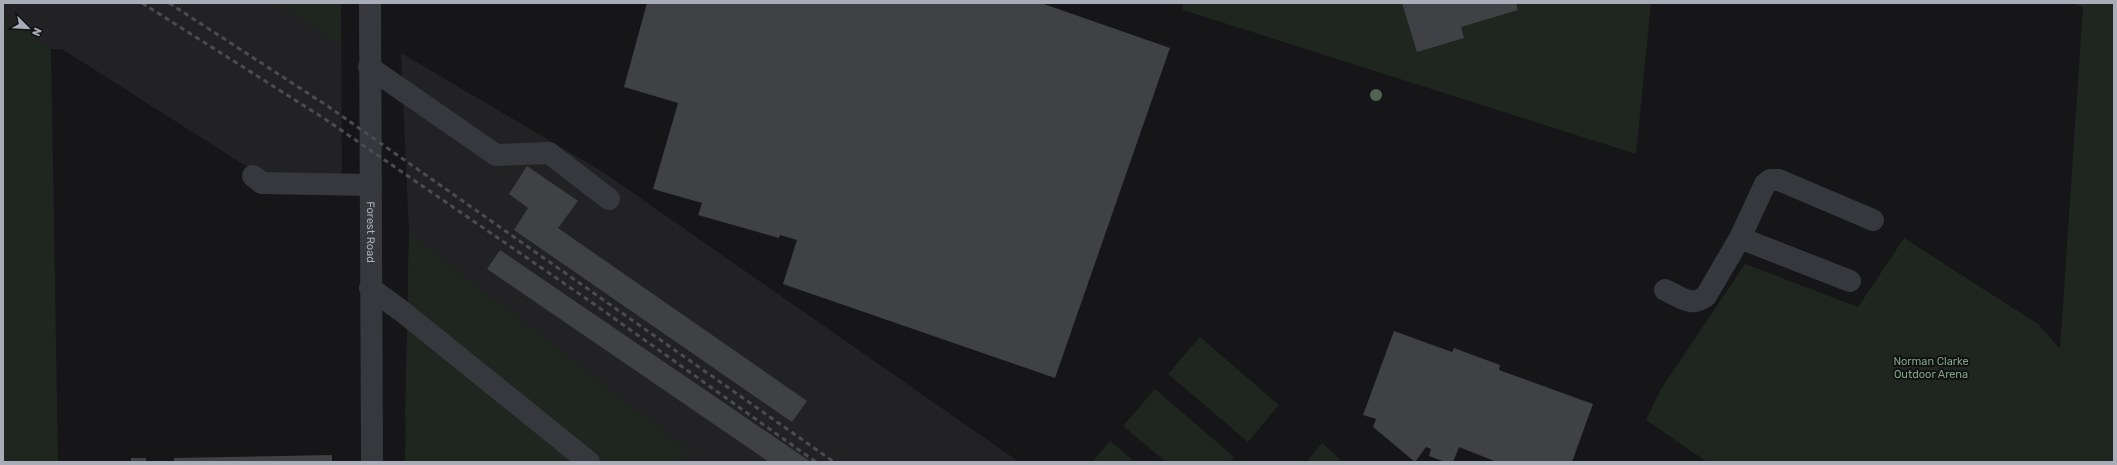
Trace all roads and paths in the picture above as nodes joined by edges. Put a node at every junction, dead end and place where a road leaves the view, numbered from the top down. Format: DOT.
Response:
graph roads {
  1 [pos="370,3"];
  2 [pos="369,67"];
  3 [pos="253,176"];
  4 [pos="370,185"];
  5 [pos="609,199"];
  6 [pos="1873,220"];
  7 [pos="1740,238"];
  8 [pos="1850,281"];
  9 [pos="370,288"];
  10 [pos="1665,290"];
  11 [pos="372,462"];
  12 [pos="589,462"];
  1 -- 2 [label="street, Forest Road"];
  2 -- 4 [label="street, Forest Road"];
  2 -- 5 [label="street"];
  3 -- 4 [label="street"];
  4 -- 9 [label="street, Forest Road"];
  6 -- 7 [label="street"];
  7 -- 8 [label="street"];
  7 -- 10 [label="street"];
  9 -- 11 [label="street, Forest Road"];
  9 -- 12 [label="street"];
}
